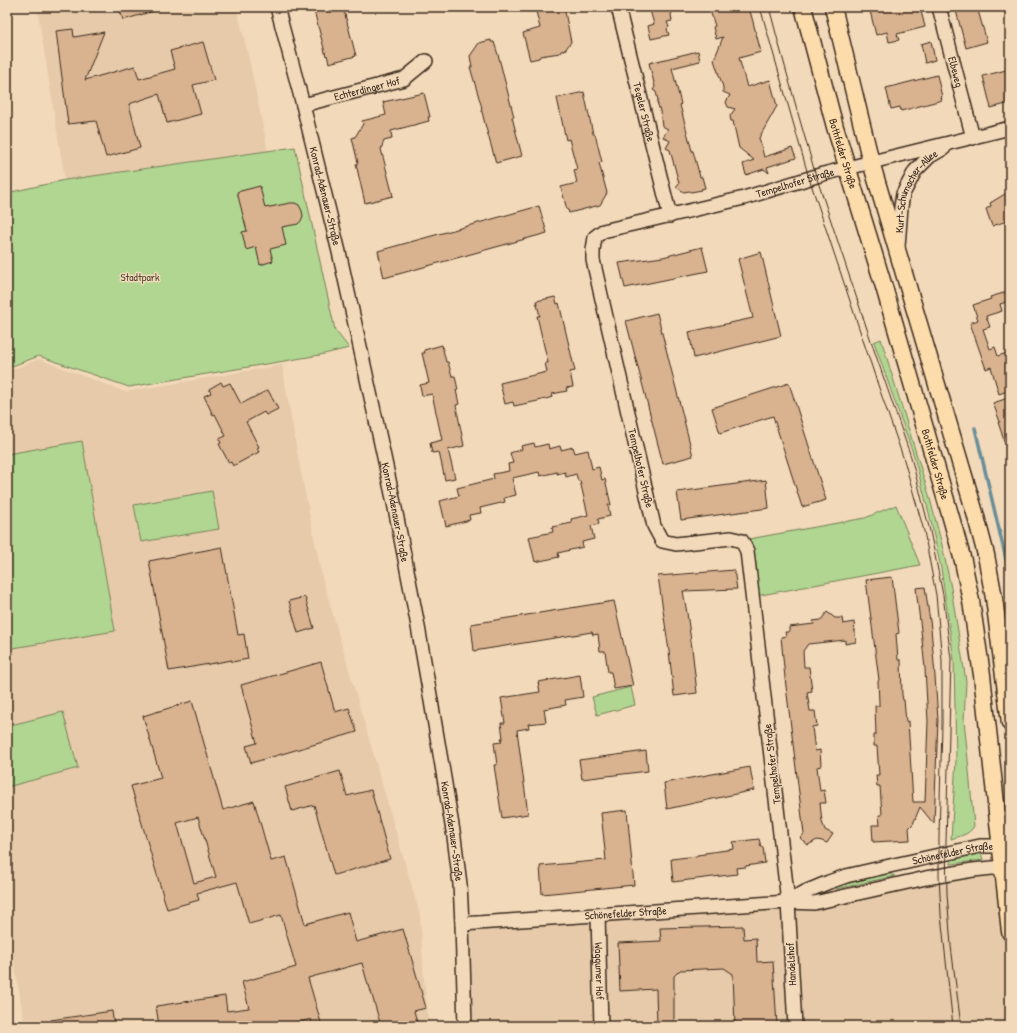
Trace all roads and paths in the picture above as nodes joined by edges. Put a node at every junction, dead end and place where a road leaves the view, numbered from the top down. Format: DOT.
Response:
graph roads {
  1 [pos="276,7"];
  2 [pos="618,7"];
  3 [pos="803,7"];
  4 [pos="833,7"];
  5 [pos="939,7"];
  6 [pos="426,61"];
  7 [pos="303,105"];
  8 [pos="1010,128"];
  9 [pos="973,138"];
  10 [pos="956,141"];
  11 [pos="871,162"];
  12 [pos="847,168"];
  13 [pos="670,216"];
  14 [pos="898,254"];
  15 [pos="1010,723"];
  16 [pos="1005,849"];
  17 [pos="894,864"];
  18 [pos="1006,866"];
  19 [pos="913,881"];
  20 [pos="788,902"];
  21 [pos="598,915"];
  22 [pos="462,924"];
  23 [pos="1010,932"];
  24 [pos="465,1026"];
  25 [pos="601,1026"];
  26 [pos="794,1026"];
  1 -- 7 [label="street, Konrad-Adenauer-Straße"];
  2 -- 13 [label="street, Tegeler Straße"];
  3 -- 12 [label="main road, Bothfelder Straße"];
  4 -- 11 [label="main road"];
  5 -- 9 [label="street, Elbeweg"];
  6 -- 7 [label="street, Echterdinger Hof"];
  7 -- 22 [label="street, Konrad-Adenauer-Straße"];
  8 -- 9 [label="street, Kurt-Schumacher-Allee"];
  9 -- 10 [label="street, Kurt-Schumacher-Allee"];
  10 -- 11 [label="street, Kurt-Schumacher-Allee"];
  10 -- 14 [label="street, Kurt-Schumacher-Allee"];
  11 -- 12 [label="street, Tempelhofer Straße"];
  11 -- 14 [label="main road"];
  12 -- 13 [label="street, Tempelhofer Straße"];
  12 -- 16 [label="main road, Bothfelder Straße"];
  13 -- 20 [label="street, Tempelhofer Straße"];
  14 -- 15 [label="main road"];
  16 -- 17 [label="street, Schönefelder Straße"];
  16 -- 18 [label="main road, Bothfelder Straße"];
  17 -- 19 [label="street, Schönefelder Straße"];
  17 -- 20 [label="street, Schönefelder Straße"];
  18 -- 19 [label="street, Schönefelder Straße"];
  18 -- 23 [label="main road, Bothfelder Straße"];
  19 -- 20 [label="street, Schönefelder Straße"];
  20 -- 21 [label="street, Schönefelder Straße"];
  20 -- 26 [label="street, Handelshof"];
  21 -- 22 [label="street, Schönefelder Straße"];
  21 -- 25 [label="street, Waggumer Hof"];
  22 -- 24 [label="street, Konrad-Adenauer-Straße"];
}
